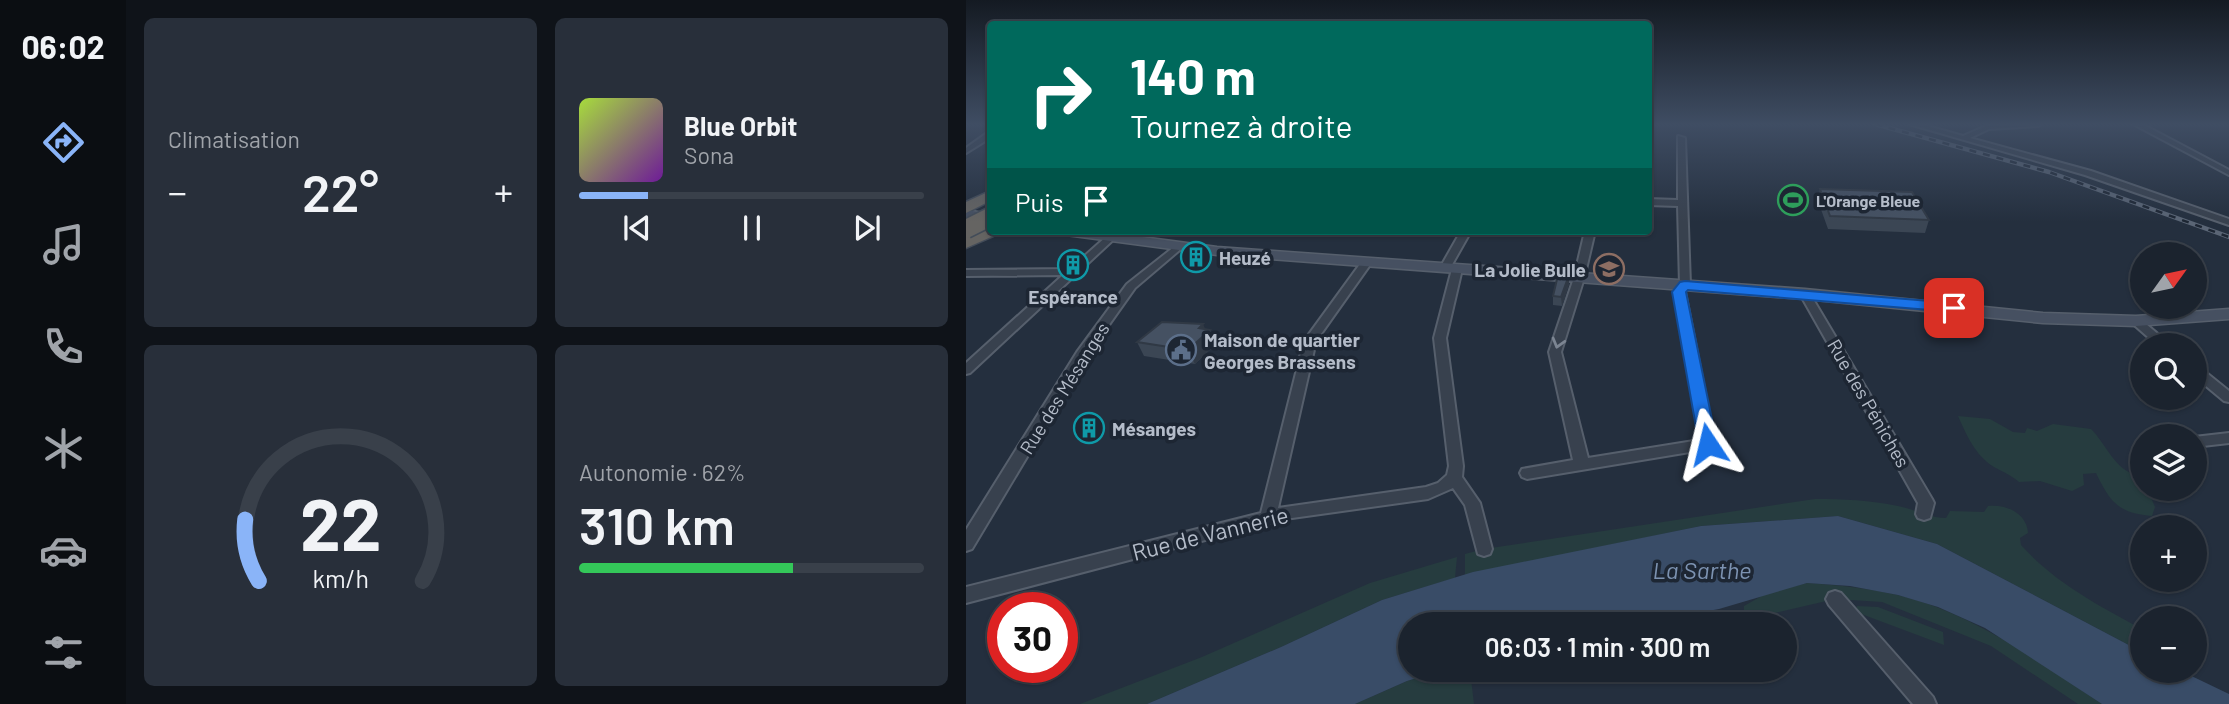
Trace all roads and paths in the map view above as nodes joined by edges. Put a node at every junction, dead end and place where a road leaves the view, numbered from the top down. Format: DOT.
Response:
graph roads {
  1 [pos="1681,157"];
  2 [pos="2033,157"];
  3 [pos="2199,157"];
  4 [pos="2229,173"];
  5 [pos="987,197"];
  6 [pos="1652,202"];
  7 [pos="1682,203"];
  8 [pos="966,208"];
  9 [pos="987,212"];
  10 [pos="966,214"];
  11 [pos="987,218"];
  12 [pos="987,219"];
  13 [pos="966,222"];
  14 [pos="2229,222"];
  15 [pos="966,229"];
  16 [pos="987,233"];
  17 [pos="1088,235"];
  18 [pos="1464,235"];
  19 [pos="1589,235"];
  20 [pos="1110,239"];
  21 [pos="966,243"];
  22 [pos="1179,246"];
  23 [pos="1367,262"];
  24 [pos="1451,268"];
  25 [pos="1074,272"];
  26 [pos="966,273"];
  27 [pos="1579,278"];
  28 [pos="1685,285"];
  29 [pos="1805,294"];
  30 [pos="2229,314"];
  31 [pos="2136,321"];
  32 [pos="2150,333"];
  33 [pos="966,370"];
  34 [pos="2207,380"];
  35 [pos="2229,398"];
  36 [pos="2229,438"];
  37 [pos="2207,441"];
  38 [pos="1582,465"];
  39 [pos="1527,472"];
  40 [pos="1454,478"];
  41 [pos="1924,514"];
  42 [pos="1268,517"];
  43 [pos="966,544"];
  44 [pos="1484,549"];
  45 [pos="966,595"];
  46 [pos="1835,599"];
  47 [pos="1926,704"];
  1 -- 7 [label="street"];
  2 -- 14 [label="street"];
  3 -- 4 [label="street"];
  5 -- 8 [label="highway"];
  6 -- 7 [label="street"];
  7 -- 28 [label="street"];
  9 -- 13 [label="highway"];
  10 -- 11 [label="main road"];
  12 -- 15 [label="highway, bridge"];
  16 -- 21 [label="highway"];
  17 -- 20 [label="main road"];
  18 -- 24 [label="street"];
  19 -- 27 [label="street"];
  20 -- 22 [label="main road"];
  20 -- 25 [label="street"];
  22 -- 23 [label="main road"];
  22 -- 43 [label="street, Rue des Mésanges"];
  23 -- 24 [label="main road"];
  23 -- 42 [label="street"];
  24 -- 27 [label="main road"];
  24 -- 40 [label="street"];
  25 -- 26 [label="street"];
  25 -- 33 [label="street"];
  27 -- 28 [label="main road"];
  27 -- 38 [label="street, one-way"];
  28 -- 29 [label="main road"];
  28 -- 38 [label="street"];
  29 -- 31 [label="main road"];
  29 -- 41 [label="street, Rue des Péniches"];
  30 -- 31 [label="main road"];
  31 -- 32 [label="street"];
  34 -- 35 [label="street"];
  36 -- 37 [label="street"];
  38 -- 39 [label="street"];
  40 -- 42 [label="street, Rue de Vannerie"];
  40 -- 44 [label="street"];
  42 -- 45 [label="street, Rue de Vannerie"];
  46 -- 47 [label="street"];
}
